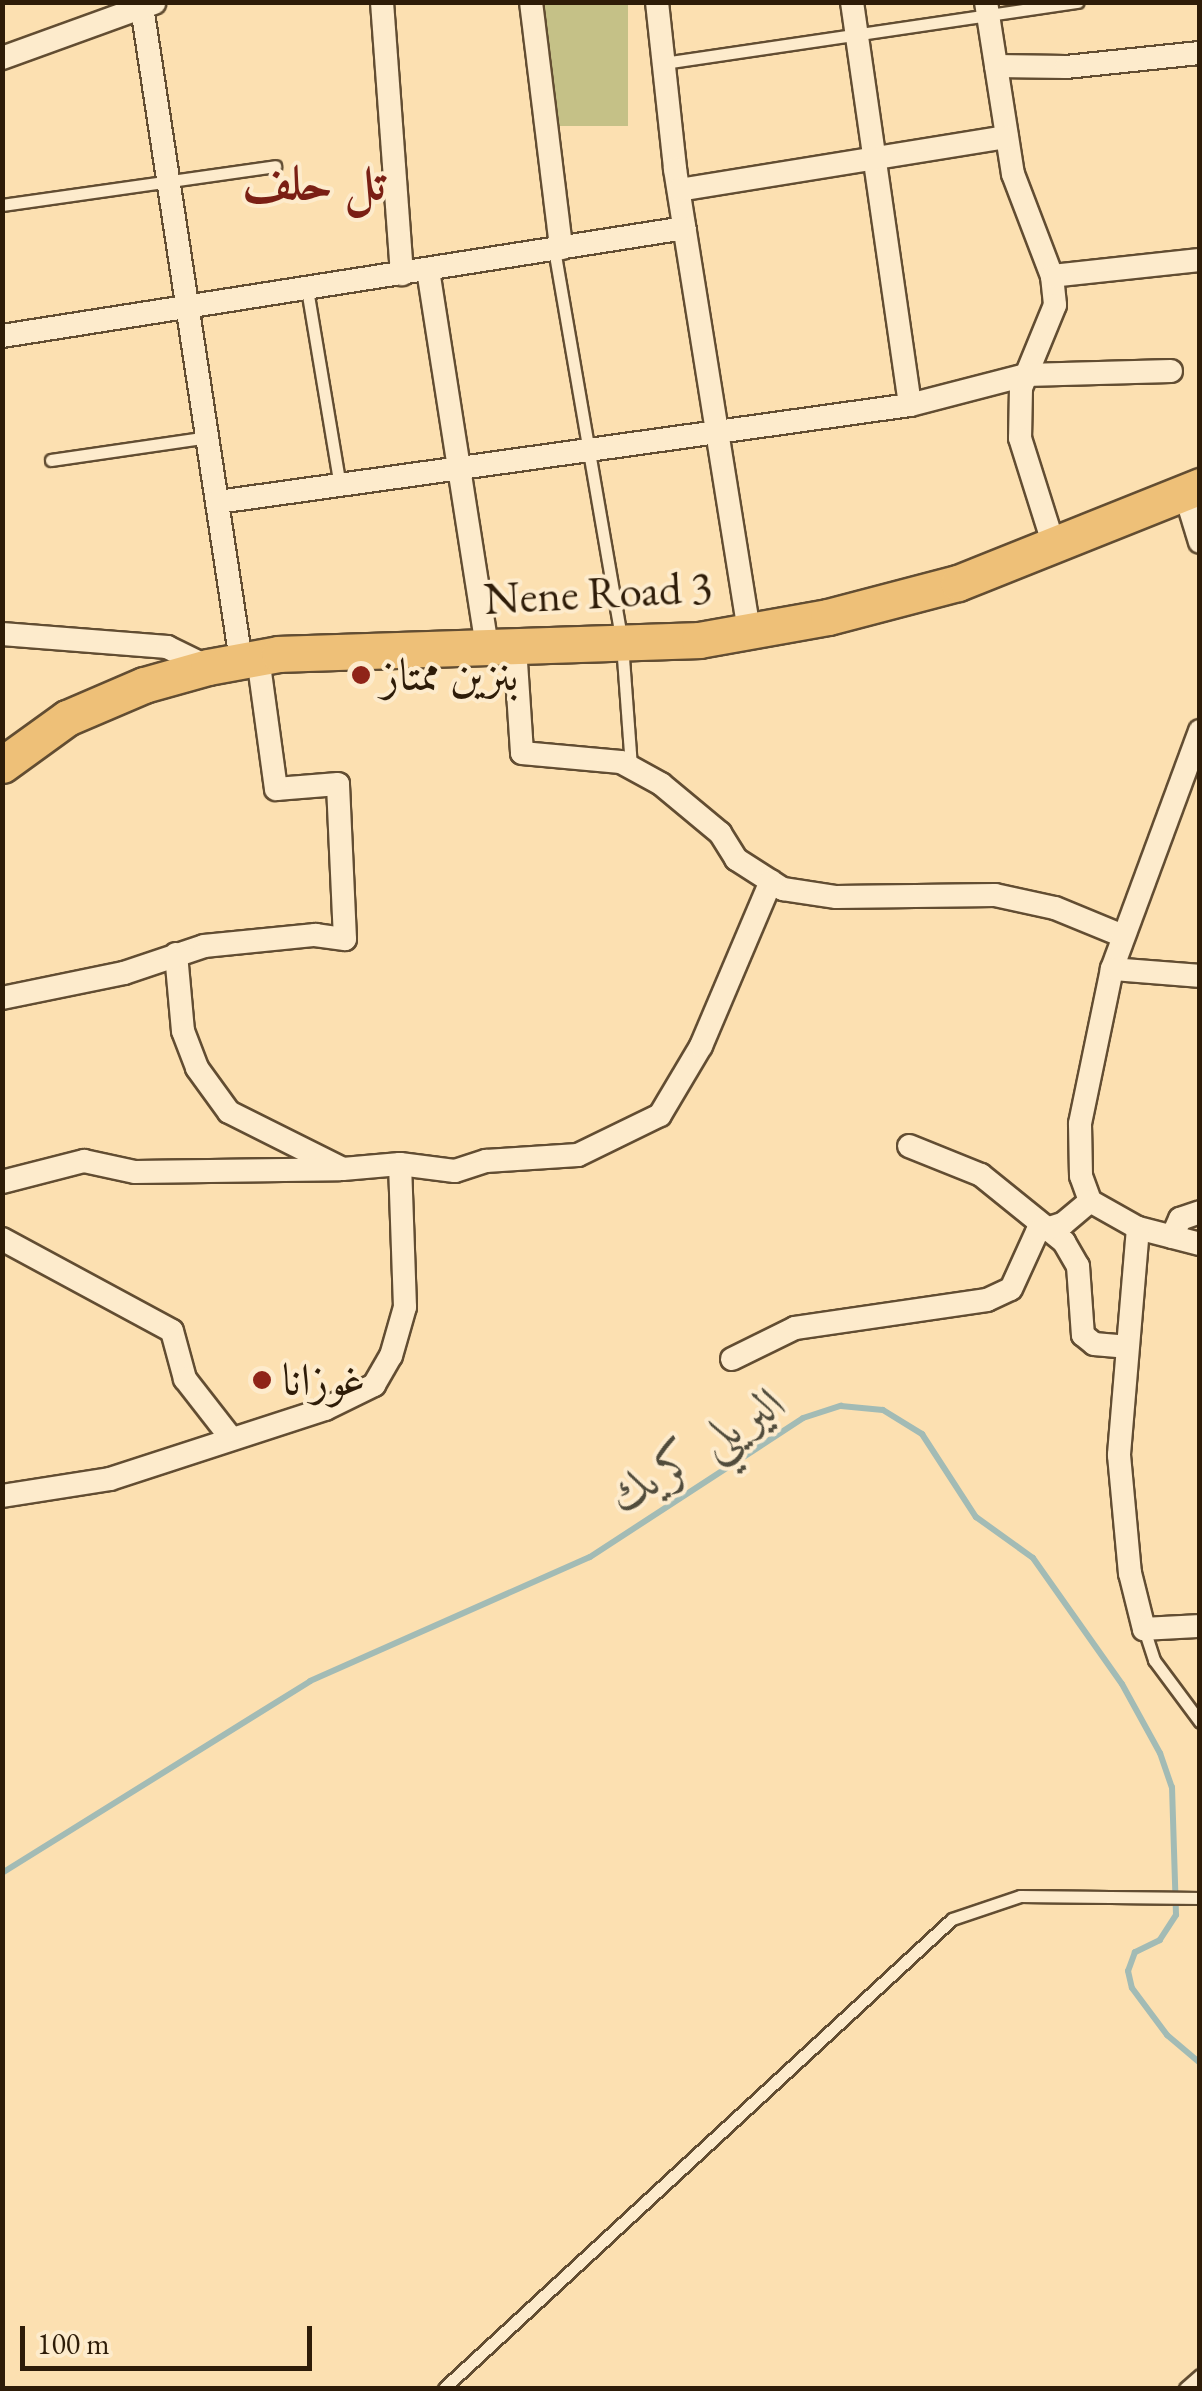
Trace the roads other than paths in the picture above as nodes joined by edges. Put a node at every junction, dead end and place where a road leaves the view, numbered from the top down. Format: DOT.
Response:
graph roads {
  1 [pos="382,2"];
  2 [pos="531,2"];
  3 [pos="657,2"];
  4 [pos="852,2"];
  5 [pos="1078,2"];
  6 [pos="148,5"];
  7 [pos="987,9"];
  8 [pos="110,10"];
  9 [pos="857,37"];
  10 [pos="1200,53"];
  11 [pos="2,58"];
  12 [pos="664,63"];
  13 [pos="996,66"];
  14 [pos="1007,137"];
  15 [pos="874,158"];
  16 [pos="274,166"];
  17 [pos="168,183"];
  18 [pos="679,190"];
  19 [pos="2,205"];
  20 [pos="685,228"];
  21 [pos="557,249"];
  22 [pos="1200,260"];
  23 [pos="428,270"];
  24 [pos="402,274"];
  25 [pos="1052,276"];
  26 [pos="307,289"];
  27 [pos="187,308"];
  28 [pos="2,336"];
  29 [pos="1171,371"];
  30 [pos="1026,375"];
  31 [pos="910,406"];
  32 [pos="718,432"];
  33 [pos="208,437"];
  34 [pos="591,451"];
  35 [pos="52,460"];
  36 [pos="464,470"];
  37 [pos="340,487"];
  38 [pos="1192,489"];
  39 [pos="218,502"];
  40 [pos="1200,542"];
  41 [pos="1054,546"];
  42 [pos="750,631"];
  43 [pos="2,634"];
  44 [pos="622,644"];
  45 [pos="501,648"];
  46 [pos="235,662"];
  47 [pos="1200,731"];
  48 [pos="2,765"];
  49 [pos="631,767"];
  50 [pos="771,881"];
  51 [pos="1122,936"];
  52 [pos="176,954"];
  53 [pos="1112,968"];
  54 [pos="1200,976"];
  55 [pos="2,998"];
  56 [pos="909,1146"];
  57 [pos="400,1164"];
  58 [pos="343,1169"];
  59 [pos="2,1182"];
  60 [pos="1090,1202"];
  61 [pos="1200,1212"];
  62 [pos="1046,1228"];
  63 [pos="1138,1228"];
  64 [pos="1172,1237"];
  65 [pos="2,1239"];
  66 [pos="1200,1244"];
  67 [pos="1126,1347"];
  68 [pos="732,1359"];
  69 [pos="231,1438"];
  70 [pos="2,1496"];
  71 [pos="1200,1626"];
  72 [pos="1144,1629"];
  73 [pos="1200,1722"];
  74 [pos="1200,1898"];
  75 [pos="1200,2375"];
  76 [pos="444,2388"];
  77 [pos="1186,2388"];
  1 -- 24 [label="street"];
  2 -- 21 [label="street"];
  3 -- 12 [label="street"];
  4 -- 9 [label="street"];
  5 -- 7 [label="lane"];
  6 -- 8 [label="street"];
  6 -- 17 [label="street"];
  7 -- 9 [label="lane"];
  7 -- 13 [label="street"];
  8 -- 11 [label="street"];
  9 -- 12 [label="lane"];
  9 -- 15 [label="street"];
  10 -- 13 [label="street"];
  12 -- 18 [label="street"];
  13 -- 14 [label="street"];
  14 -- 15 [label="street"];
  14 -- 25 [label="street"];
  15 -- 18 [label="street"];
  15 -- 31 [label="street"];
  16 -- 17 [label="lane"];
  17 -- 19 [label="lane"];
  17 -- 27 [label="street"];
  18 -- 20 [label="street"];
  20 -- 21 [label="street"];
  20 -- 32 [label="street"];
  21 -- 23 [label="street"];
  21 -- 34 [label="lane"];
  22 -- 25 [label="street"];
  23 -- 24 [label="street"];
  23 -- 36 [label="street"];
  24 -- 26 [label="street"];
  25 -- 30 [label="street"];
  26 -- 27 [label="street"];
  26 -- 37 [label="lane"];
  27 -- 28 [label="street"];
  27 -- 33 [label="street"];
  29 -- 30 [label="street"];
  30 -- 31 [label="street"];
  30 -- 41 [label="street"];
  31 -- 32 [label="street"];
  32 -- 34 [label="street"];
  32 -- 42 [label="street"];
  33 -- 35 [label="lane"];
  33 -- 39 [label="street"];
  34 -- 36 [label="street"];
  34 -- 44 [label="lane"];
  36 -- 37 [label="street"];
  36 -- 45 [label="street"];
  37 -- 39 [label="street"];
  38 -- 40 [label="street"];
  38 -- 41 [label="main road, Nene Road 3"];
  39 -- 46 [label="street"];
  41 -- 42 [label="main road, Nene Road 3"];
  42 -- 44 [label="main road, Nene Road 3"];
  43 -- 46 [label="street"];
  44 -- 45 [label="main road, Nene Road 3"];
  44 -- 49 [label="lane"];
  45 -- 46 [label="main road, Nene Road 3"];
  45 -- 49 [label="street"];
  46 -- 48 [label="main road, Nene Road 3"];
  46 -- 52 [label="street"];
  47 -- 51 [label="street"];
  49 -- 50 [label="street"];
  50 -- 51 [label="street"];
  50 -- 57 [label="street"];
  51 -- 53 [label="street"];
  52 -- 55 [label="street"];
  52 -- 58 [label="street"];
  53 -- 54 [label="street"];
  53 -- 60 [label="street"];
  56 -- 62 [label="street"];
  57 -- 58 [label="street"];
  57 -- 69 [label="street"];
  58 -- 59 [label="street"];
  60 -- 62 [label="street"];
  60 -- 63 [label="street"];
  61 -- 64 [label="street"];
  62 -- 67 [label="street"];
  62 -- 68 [label="street"];
  63 -- 64 [label="street"];
  63 -- 67 [label="street"];
  64 -- 66 [label="street"];
  65 -- 69 [label="street"];
  67 -- 72 [label="street"];
  69 -- 70 [label="street"];
  71 -- 72 [label="street"];
  72 -- 73 [label="lane"];
  74 -- 76 [label="lane"];
  75 -- 77 [label="lane"];
}
